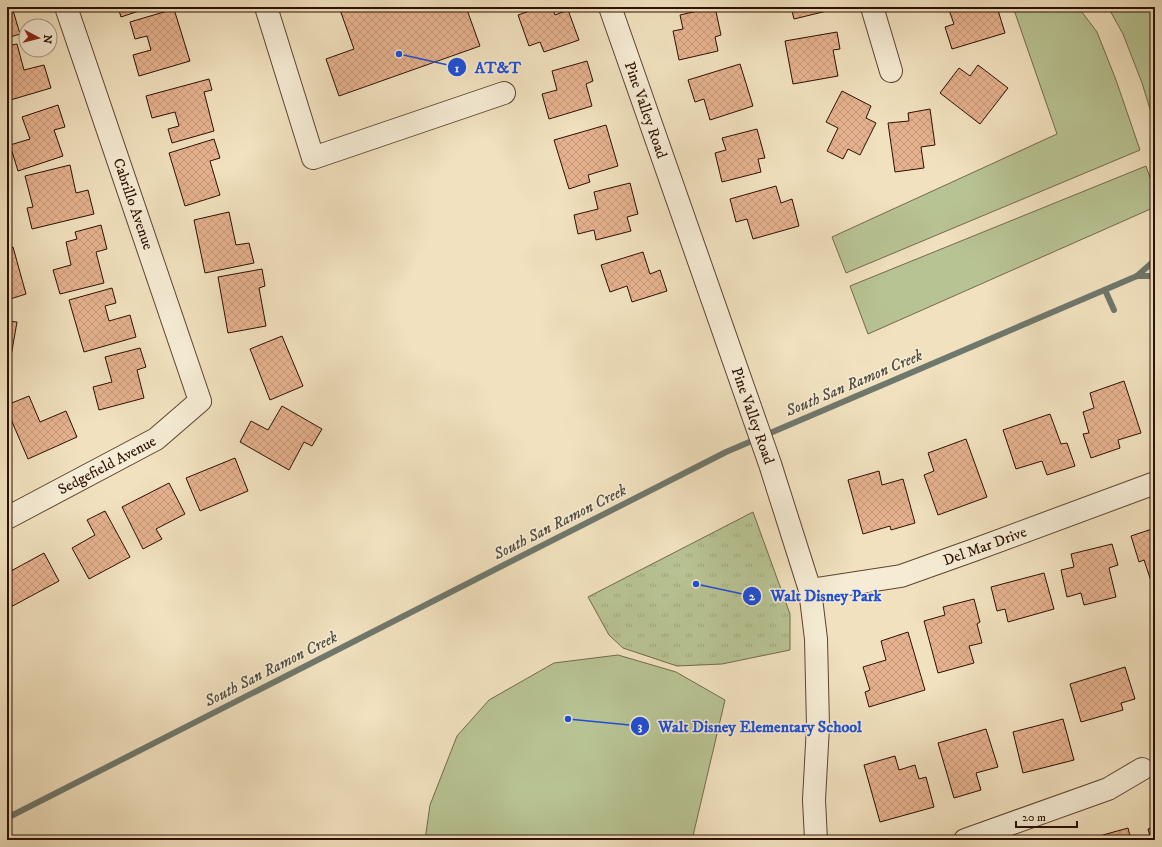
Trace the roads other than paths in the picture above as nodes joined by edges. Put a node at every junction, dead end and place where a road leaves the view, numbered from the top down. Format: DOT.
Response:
graph roads {
  1 [pos="66,7"];
  2 [pos="266,7"];
  3 [pos="610,7"];
  4 [pos="872,7"];
  5 [pos="891,71"];
  6 [pos="504,93"];
  7 [pos="200,401"];
  8 [pos="1155,483"];
  9 [pos="7,518"];
  10 [pos="810,590"];
  11 [pos="1142,769"];
  12 [pos="816,840"];
  13 [pos="965,840"];
  1 -- 7 [label="street, Cabrillo Avenue"];
  2 -- 6 [label="street"];
  3 -- 10 [label="street, Pine Valley Road"];
  4 -- 5 [label="street"];
  7 -- 9 [label="street, Sedgefield Avenue"];
  8 -- 10 [label="street, Del Mar Drive"];
  10 -- 12 [label="street, Pine Valley Road"];
  11 -- 13 [label="street"];
}
